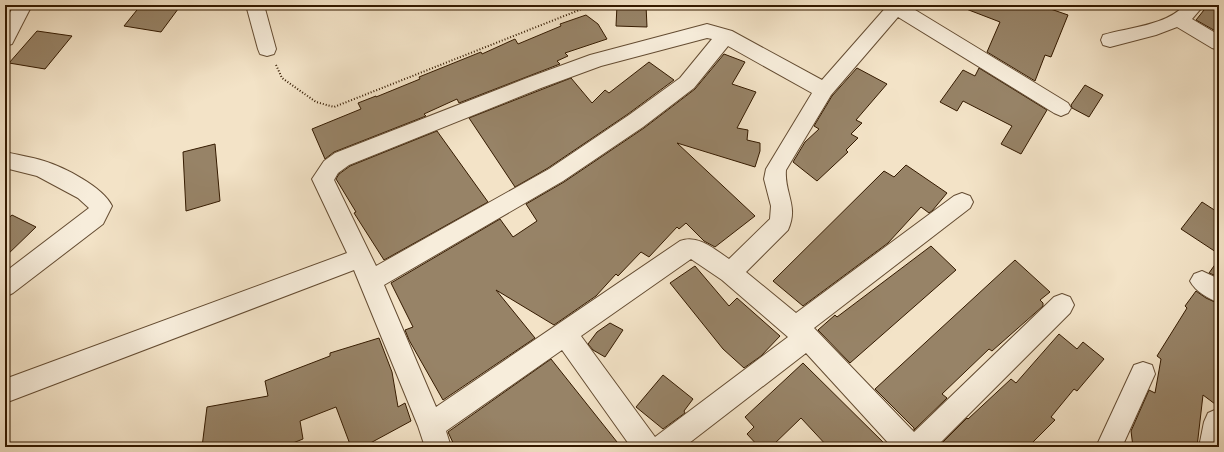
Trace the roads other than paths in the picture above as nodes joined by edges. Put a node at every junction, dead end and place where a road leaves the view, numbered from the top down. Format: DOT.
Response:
graph roads {
  1 [pos="24,5"];
  2 [pos="255,5"];
  3 [pos="1195,5"];
  4 [pos="897,6"];
  5 [pos="1178,20"];
  6 [pos="725,36"];
  7 [pos="5,39"];
  8 [pos="1110,40"];
  9 [pos="1219,43"];
  10 [pos="267,49"];
  11 [pos="824,90"];
  12 [pos="1061,108"];
  13 [pos="5,160"];
  14 [pos="962,202"];
  15 [pos="360,258"];
  16 [pos="730,273"];
  17 [pos="371,281"];
  18 [pos="5,286"];
  19 [pos="1062,305"];
  20 [pos="801,333"];
  21 [pos="564,334"];
  22 [pos="1143,374"];
  23 [pos="5,390"];
  24 [pos="1217,422"];
  25 [pos="435,436"];
  26 [pos="648,447"];
  27 [pos="663,447"];
  28 [pos="910,447"];
  29 [pos="917,447"];
  30 [pos="1109,447"];
  31 [pos="1212,447"];
  1 -- 7 [label="street"];
  2 -- 10 [label="street"];
  3 -- 5 [label="street"];
  4 -- 11 [label="street"];
  4 -- 12 [label="street"];
  5 -- 8 [label="street"];
  5 -- 9 [label="street"];
  6 -- 11 [label="street"];
  6 -- 15 [label="street"];
  6 -- 17 [label="street"];
  11 -- 16 [label="street"];
  13 -- 18 [label="street"];
  14 -- 20 [label="street"];
  15 -- 17 [label="street"];
  15 -- 23 [label="street"];
  16 -- 20 [label="street"];
  16 -- 21 [label="street"];
  17 -- 25 [label="street"];
  19 -- 29 [label="street"];
  20 -- 27 [label="street"];
  20 -- 28 [label="street"];
  21 -- 25 [label="street"];
  21 -- 26 [label="street"];
  22 -- 30 [label="street"];
  24 -- 31 [label="street"];
}
